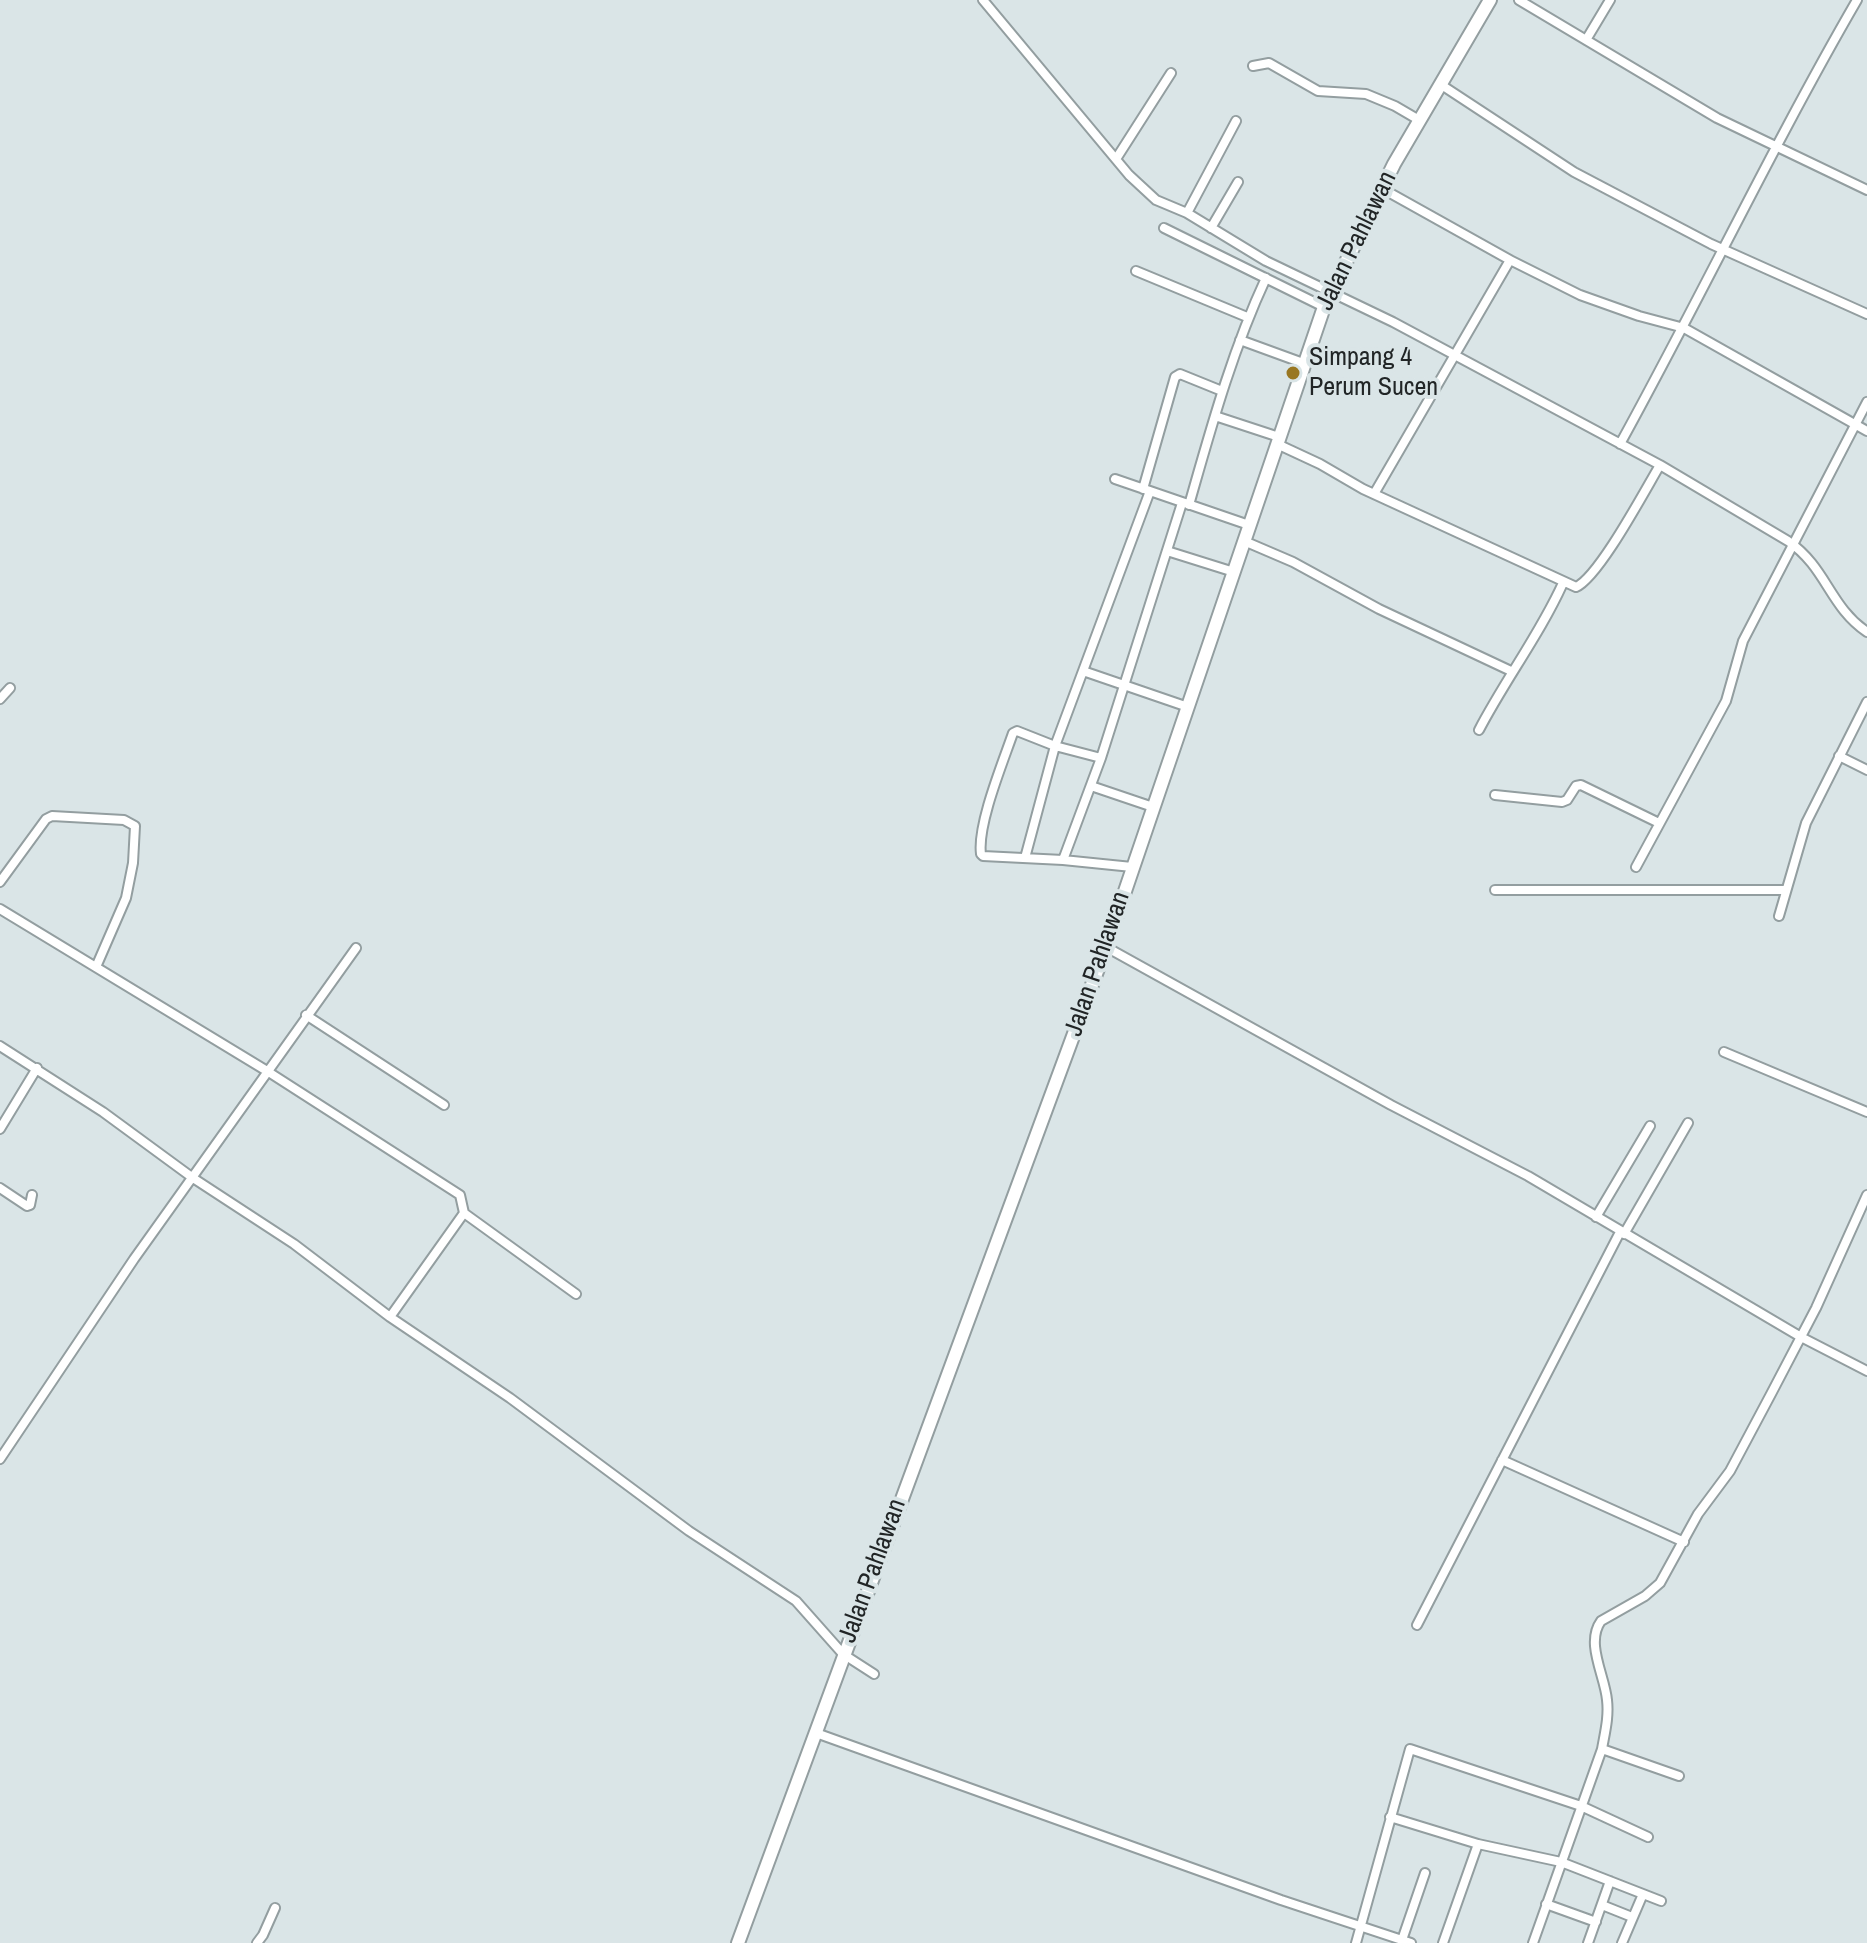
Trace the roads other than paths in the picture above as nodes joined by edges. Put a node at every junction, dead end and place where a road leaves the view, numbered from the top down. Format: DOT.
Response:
graph roads {
  1 [pos="983,0"];
  2 [pos="1490,0"];
  3 [pos="1519,0"];
  4 [pos="1610,0"];
  5 [pos="1857,0"];
  6 [pos="1586,40"];
  7 [pos="1253,66"];
  8 [pos="1171,73"];
  9 [pos="1440,84"];
  10 [pos="1419,120"];
  11 [pos="1236,121"];
  12 [pos="1775,147"];
  13 [pos="1116,159"];
  14 [pos="1238,182"];
  15 [pos="1381,188"];
  16 [pos="1867,190"];
  17 [pos="1187,213"];
  18 [pos="1164,228"];
  19 [pos="1211,228"];
  20 [pos="1723,250"];
  21 [pos="1510,260"];
  22 [pos="1136,271"];
  23 [pos="1266,278"];
  24 [pos="1329,293"];
  25 [pos="1324,307"];
  26 [pos="1867,314"];
  27 [pos="1247,317"];
  28 [pos="1684,328"];
  29 [pos="1240,340"];
  30 [pos="1453,354"];
  31 [pos="1303,363"];
  32 [pos="1222,391"];
  33 [pos="1867,402"];
  34 [pos="1215,416"];
  35 [pos="1856,425"];
  36 [pos="1867,431"];
  37 [pos="1278,441"];
  38 [pos="1620,444"];
  39 [pos="1660,465"];
  40 [pos="1115,479"];
  41 [pos="1146,490"];
  42 [pos="1374,494"];
  43 [pos="1186,504"];
  44 [pos="1249,525"];
  45 [pos="1244,541"];
  46 [pos="1794,545"];
  47 [pos="1167,551"];
  48 [pos="1234,572"];
  49 [pos="1563,583"];
  50 [pos="1867,632"];
  51 [pos="1083,671"];
  52 [pos="1511,671"];
  53 [pos="1125,685"];
  54 [pos="10,688"];
  55 [pos="0,699"];
  56 [pos="1867,702"];
  57 [pos="1188,707"];
  58 [pos="1479,730"];
  59 [pos="1055,746"];
  60 [pos="1839,756"];
  61 [pos="1101,758"];
  62 [pos="1867,770"];
  63 [pos="1091,786"];
  64 [pos="1495,795"];
  65 [pos="1153,807"];
  66 [pos="1659,823"];
  67 [pos="1025,858"];
  68 [pos="1063,860"];
  69 [pos="1132,867"];
  70 [pos="1636,867"];
  71 [pos="0,882"];
  72 [pos="1495,890"];
  73 [pos="1785,890"];
  74 [pos="0,909"];
  75 [pos="1779,916"];
  76 [pos="1106,947"];
  77 [pos="356,948"];
  78 [pos="96,967"];
  79 [pos="306,1015"];
  80 [pos="0,1046"];
  81 [pos="1724,1052"];
  82 [pos="37,1068"];
  83 [pos="267,1071"];
  84 [pos="444,1105"];
  85 [pos="1867,1112"];
  86 [pos="1688,1123"];
  87 [pos="1650,1126"];
  88 [pos="0,1129"];
  89 [pos="193,1178"];
  90 [pos="0,1188"];
  91 [pos="32,1195"];
  92 [pos="1867,1195"];
  93 [pos="464,1213"];
  94 [pos="1596,1217"];
  95 [pos="1622,1233"];
  96 [pos="576,1294"];
  97 [pos="390,1317"];
  98 [pos="1801,1337"];
  99 [pos="1867,1371"];
  100 [pos="0,1459"];
  101 [pos="1502,1460"];
  102 [pos="1684,1542"];
  103 [pos="1417,1625"];
  104 [pos="843,1654"];
  105 [pos="874,1674"];
  106 [pos="816,1733"];
  107 [pos="1602,1749"];
  108 [pos="1679,1776"];
  109 [pos="1581,1806"];
  110 [pos="1390,1817"];
  111 [pos="1648,1837"];
  112 [pos="1478,1844"];
  113 [pos="1561,1862"];
  114 [pos="1425,1873"];
  115 [pos="1610,1881"];
  116 [pos="1643,1894"];
  117 [pos="1661,1901"];
  118 [pos="1546,1904"];
  119 [pos="1602,1905"];
  120 [pos="275,1908"];
  121 [pos="1632,1917"];
  122 [pos="1596,1922"];
  123 [pos="1359,1926"];
  124 [pos="1408,1942"];
  125 [pos="257,1943"];
  126 [pos="738,1943"];
  127 [pos="1356,1943"];
  128 [pos="1443,1943"];
  129 [pos="1533,1943"];
  130 [pos="1588,1943"];
  131 [pos="1622,1943"];
  1 -- 13 [label="street"];
  2 -- 9 [label="main road, Jalan Pahlawan"];
  3 -- 6 [label="street"];
  4 -- 6 [label="street"];
  5 -- 12 [label="street"];
  6 -- 12 [label="street"];
  7 -- 10 [label="street"];
  8 -- 13 [label="street"];
  9 -- 10 [label="main road, Jalan Pahlawan"];
  9 -- 20 [label="street"];
  10 -- 15 [label="main road, Jalan Pahlawan"];
  11 -- 17 [label="street"];
  12 -- 16 [label="street"];
  12 -- 20 [label="street"];
  13 -- 17 [label="street"];
  14 -- 19 [label="street"];
  15 -- 21 [label="street"];
  15 -- 24 [label="main road, Jalan Pahlawan"];
  17 -- 19 [label="street"];
  18 -- 23 [label="street"];
  19 -- 24 [label="street"];
  20 -- 26 [label="street"];
  20 -- 28 [label="street"];
  21 -- 28 [label="street"];
  21 -- 30 [label="street"];
  22 -- 27 [label="street"];
  23 -- 25 [label="street"];
  23 -- 27 [label="street"];
  24 -- 25 [label="main road, Jalan Pahlawan"];
  24 -- 30 [label="street"];
  25 -- 31 [label="main road, Jalan Pahlawan"];
  27 -- 29 [label="street"];
  28 -- 35 [label="street"];
  28 -- 38 [label="street"];
  29 -- 31 [label="street"];
  29 -- 32 [label="street"];
  30 -- 38 [label="street"];
  30 -- 42 [label="street"];
  31 -- 37 [label="main road, Jalan Pahlawan"];
  32 -- 34 [label="street"];
  32 -- 41 [label="street"];
  33 -- 35 [label="street"];
  34 -- 37 [label="street"];
  34 -- 43 [label="street"];
  35 -- 36 [label="street"];
  35 -- 46 [label="street"];
  37 -- 42 [label="street"];
  37 -- 44 [label="main road, Jalan Pahlawan"];
  38 -- 39 [label="street"];
  39 -- 46 [label="street"];
  39 -- 49 [label="street"];
  40 -- 41 [label="street"];
  41 -- 43 [label="street"];
  41 -- 51 [label="street"];
  42 -- 49 [label="street"];
  43 -- 44 [label="street"];
  43 -- 47 [label="street"];
  44 -- 45 [label="main road, Jalan Pahlawan"];
  45 -- 48 [label="main road, Jalan Pahlawan"];
  45 -- 52 [label="street"];
  46 -- 50 [label="street"];
  46 -- 66 [label="street"];
  47 -- 48 [label="street"];
  47 -- 53 [label="street"];
  48 -- 57 [label="main road, Jalan Pahlawan"];
  49 -- 52 [label="street"];
  51 -- 53 [label="street"];
  51 -- 59 [label="street"];
  52 -- 58 [label="street"];
  53 -- 57 [label="street"];
  53 -- 61 [label="street"];
  54 -- 55 [label="street"];
  56 -- 60 [label="street"];
  57 -- 65 [label="main road, Jalan Pahlawan"];
  59 -- 61 [label="street"];
  59 -- 67 [label="street"];
  59 -- 67 [label="street"];
  60 -- 62 [label="street"];
  60 -- 73 [label="street"];
  61 -- 63 [label="street"];
  63 -- 65 [label="street"];
  63 -- 68 [label="street"];
  64 -- 66 [label="street"];
  65 -- 69 [label="main road, Jalan Pahlawan"];
  66 -- 70 [label="street"];
  67 -- 68 [label="street"];
  68 -- 69 [label="street"];
  69 -- 76 [label="main road, Jalan Pahlawan"];
  71 -- 78 [label="street"];
  72 -- 73 [label="street"];
  73 -- 75 [label="street"];
  74 -- 78 [label="street"];
  76 -- 94 [label="street"];
  76 -- 104 [label="main road, Jalan Pahlawan"];
  77 -- 79 [label="street"];
  78 -- 83 [label="street"];
  79 -- 83 [label="street"];
  79 -- 84 [label="street"];
  80 -- 82 [label="street"];
  81 -- 85 [label="street"];
  82 -- 88 [label="street"];
  82 -- 89 [label="street"];
  83 -- 89 [label="street"];
  83 -- 93 [label="street"];
  86 -- 95 [label="street"];
  87 -- 94 [label="street"];
  89 -- 97 [label="street"];
  89 -- 100 [label="street"];
  90 -- 91 [label="street"];
  92 -- 98 [label="street"];
  93 -- 96 [label="street"];
  93 -- 97 [label="street"];
  94 -- 95 [label="street"];
  95 -- 98 [label="street"];
  95 -- 101 [label="street"];
  97 -- 104 [label="street"];
  98 -- 99 [label="street"];
  98 -- 102 [label="street"];
  101 -- 102 [label="street"];
  101 -- 103 [label="street"];
  102 -- 107 [label="street"];
  104 -- 105 [label="street"];
  104 -- 106 [label="main road, Jalan Pahlawan"];
  106 -- 123 [label="street"];
  106 -- 126 [label="main road, Jalan Pahlawan"];
  107 -- 108 [label="street"];
  107 -- 109 [label="street"];
  109 -- 110 [label="street"];
  109 -- 111 [label="street"];
  109 -- 113 [label="street"];
  110 -- 112 [label="street"];
  110 -- 123 [label="street"];
  112 -- 113 [label="street"];
  112 -- 128 [label="street"];
  113 -- 115 [label="street"];
  113 -- 118 [label="street"];
  114 -- 124 [label="street"];
  115 -- 116 [label="street"];
  115 -- 119 [label="street"];
  116 -- 117 [label="street"];
  116 -- 121 [label="street"];
  118 -- 122 [label="street"];
  118 -- 129 [label="street"];
  119 -- 121 [label="street"];
  119 -- 122 [label="street"];
  120 -- 125 [label="street"];
  121 -- 131 [label="street"];
  122 -- 130 [label="street"];
  123 -- 124 [label="street"];
  123 -- 127 [label="street"];
}
